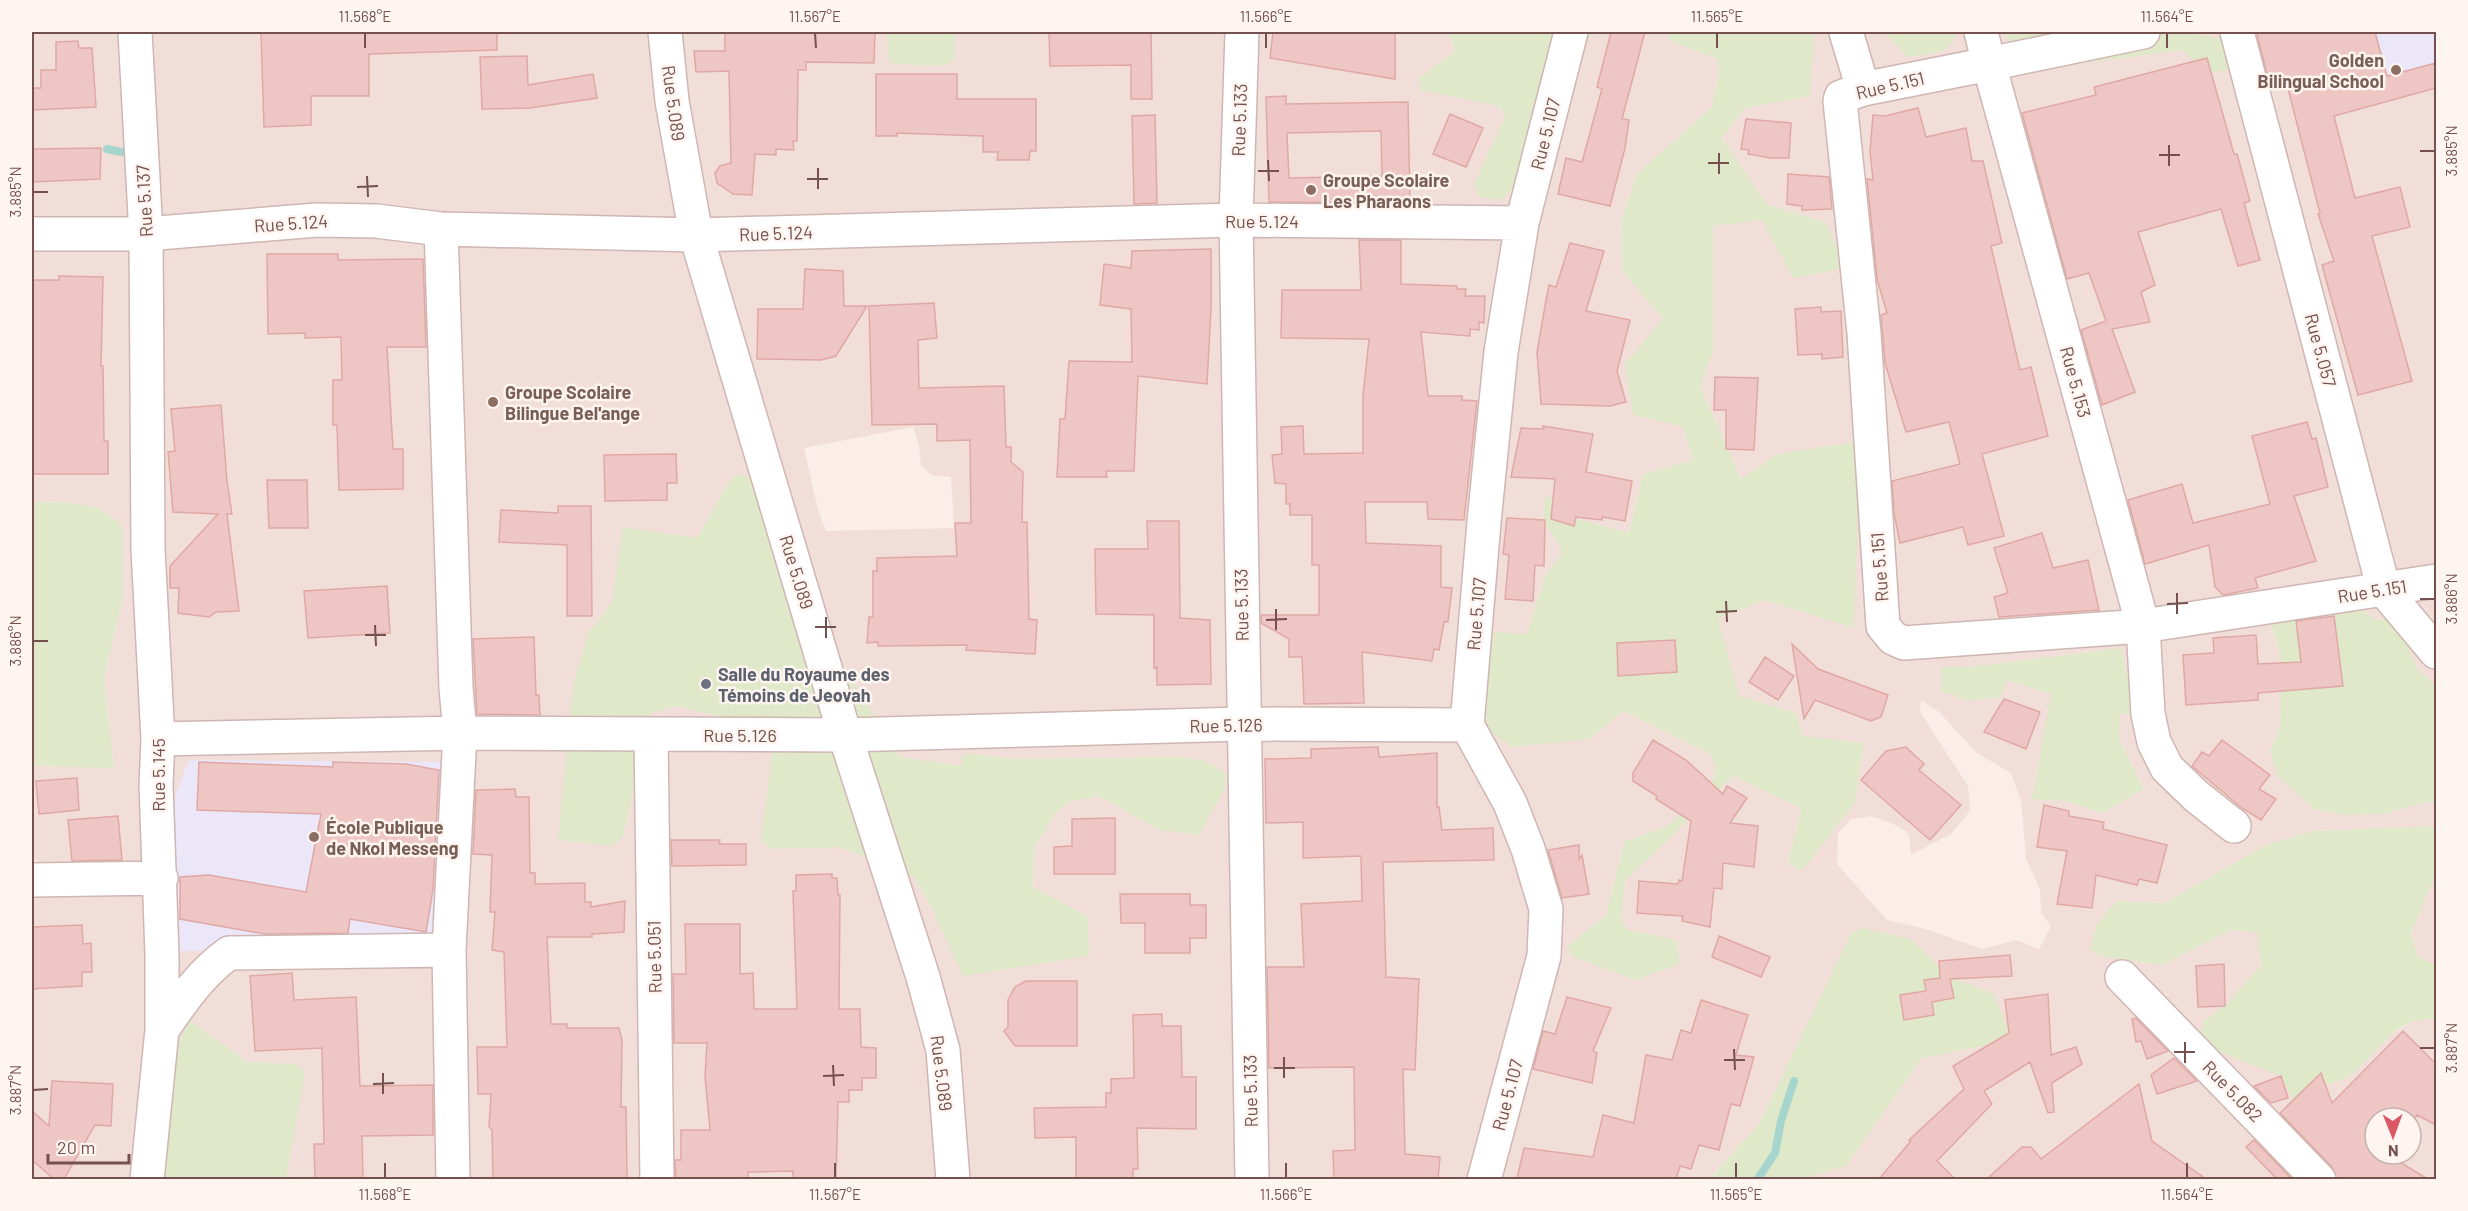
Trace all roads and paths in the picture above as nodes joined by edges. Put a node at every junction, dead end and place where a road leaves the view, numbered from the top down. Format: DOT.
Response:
graph roads {
  1 [pos="135,32"];
  2 [pos="665,32"];
  3 [pos="1242,32"];
  4 [pos="1571,32"];
  5 [pos="1846,32"];
  6 [pos="1981,32"];
  7 [pos="2144,32"];
  8 [pos="2237,32"];
  9 [pos="1989,64"];
  10 [pos="1863,89"];
  11 [pos="1236,220"];
  12 [pos="1522,223"];
  13 [pos="441,229"];
  14 [pos="32,234"];
  15 [pos="146,234"];
  16 [pos="696,235"];
  17 [pos="146,370"];
  18 [pos="2436,581"];
  19 [pos="2384,590"];
  20 [pos="2143,626"];
  21 [pos="2436,652"];
  22 [pos="1243,724"];
  23 [pos="1467,725"];
  24 [pos="460,733"];
  25 [pos="651,735"];
  26 [pos="845,735"];
  27 [pos="158,739"];
  28 [pos="2234,826"];
  29 [pos="161,878"];
  30 [pos="32,880"];
  31 [pos="449,951"];
  32 [pos="229,953"];
  33 [pos="162,955"];
  34 [pos="2122,977"];
  35 [pos="162,1030"];
  36 [pos="147,1179"];
  37 [pos="453,1179"];
  38 [pos="657,1179"];
  39 [pos="953,1179"];
  40 [pos="1252,1179"];
  41 [pos="1484,1179"];
  42 [pos="2319,1179"];
  1 -- 15 [label="street, Rue 5.137"];
  2 -- 16 [label="street, Rue 5.089"];
  3 -- 11 [label="street, Rue 5.133"];
  4 -- 12 [label="street, Rue 5.107"];
  5 -- 10 [label="street"];
  6 -- 9 [label="street, Rue 5.153"];
  7 -- 9 [label="street"];
  8 -- 19 [label="street, Rue 5.057"];
  9 -- 10 [label="street, Rue 5.151"];
  9 -- 20 [label="street, Rue 5.153"];
  10 -- 20 [label="street, Rue 5.151"];
  11 -- 12 [label="street, Rue 5.124"];
  11 -- 16 [label="street, Rue 5.124"];
  11 -- 22 [label="street, Rue 5.133"];
  12 -- 23 [label="street, Rue 5.107"];
  13 -- 15 [label="street, Rue 5.124"];
  13 -- 16 [label="street, Rue 5.124"];
  13 -- 24 [label="street"];
  14 -- 15 [label="street, Rue 5.124"];
  15 -- 17 [label="street, Rue 5.137"];
  16 -- 26 [label="street, Rue 5.089"];
  17 -- 27 [label="street, Rue 5.145"];
  18 -- 19 [label="street, Rue 5.151"];
  19 -- 20 [label="street, Rue 5.151"];
  19 -- 21 [label="street, Rue 5.057"];
  20 -- 28 [label="street, Rue 5.153"];
  22 -- 23 [label="street, Rue 5.126"];
  22 -- 26 [label="street, Rue 5.126"];
  22 -- 40 [label="street, Rue 5.133"];
  23 -- 41 [label="street, Rue 5.107"];
  24 -- 25 [label="street, Rue 5.126"];
  24 -- 27 [label="street, Rue 5.126"];
  24 -- 31 [label="street"];
  25 -- 26 [label="street, Rue 5.126"];
  25 -- 38 [label="street, Rue 5.051"];
  26 -- 39 [label="street, Rue 5.089"];
  27 -- 29 [label="street, Rue 5.145"];
  29 -- 30 [label="street"];
  29 -- 33 [label="street, Rue 5.145"];
  31 -- 32 [label="street"];
  31 -- 37 [label="street"];
  32 -- 33 [label="street"];
  32 -- 35 [label="street"];
  33 -- 35 [label="street, Rue 5.145"];
  34 -- 42 [label="street, Rue 5.082"];
  35 -- 36 [label="street, Rue 5.145"];
}
